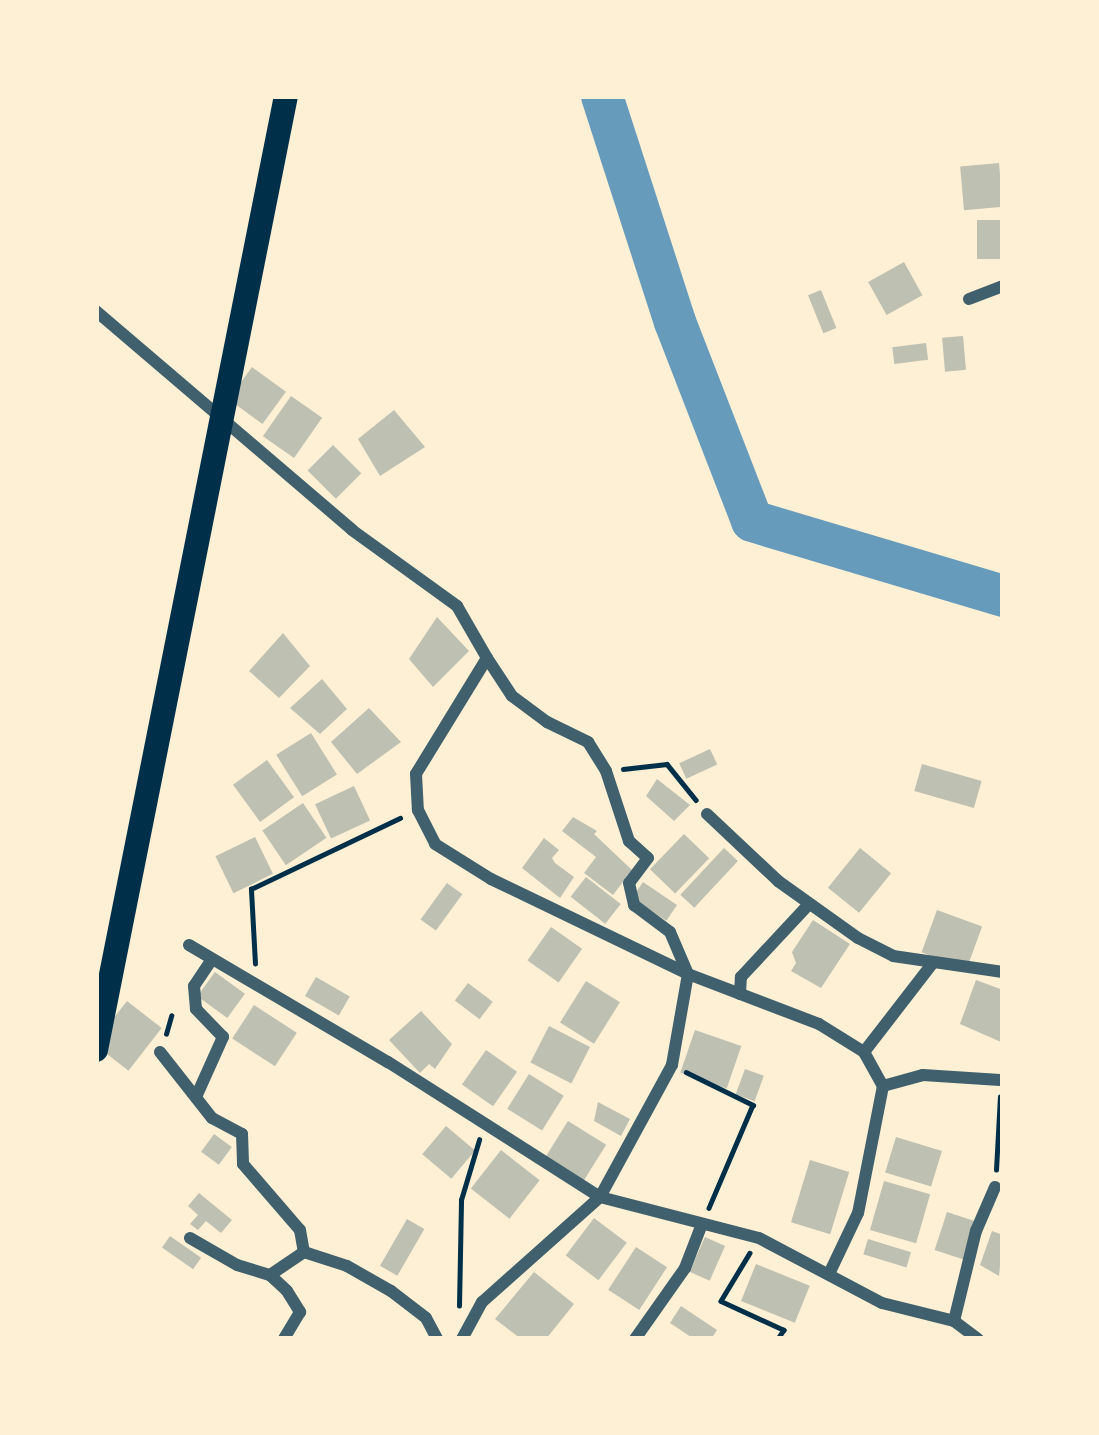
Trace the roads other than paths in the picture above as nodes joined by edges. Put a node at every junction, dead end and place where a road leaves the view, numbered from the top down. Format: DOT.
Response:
graph roads {
  1 [pos="286,96"];
  2 [pos="1003,286"];
  3 [pos="969,299"];
  4 [pos="96,311"];
  5 [pos="487,658"];
  6 [pos="707,814"];
  7 [pos="809,904"];
  8 [pos="189,945"];
  9 [pos="212,958"];
  10 [pos="932,964"];
  11 [pos="1003,972"];
  12 [pos="688,974"];
  13 [pos="740,994"];
  14 [pos="96,1050"];
  15 [pos="160,1052"];
  16 [pos="864,1052"];
  17 [pos="1000,1080"];
  18 [pos="883,1086"];
  19 [pos="196,1096"];
  20 [pos="995,1187"];
  21 [pos="600,1197"];
  22 [pos="702,1224"];
  23 [pos="190,1238"];
  24 [pos="304,1252"];
  25 [pos="829,1274"];
  26 [pos="270,1275"];
  27 [pos="954,1321"];
  28 [pos="284,1339"];
  29 [pos="437,1339"];
  30 [pos="462,1339"];
  31 [pos="635,1339"];
  32 [pos="978,1339"];
  1 -- 14 [label="highway"];
  2 -- 3 [label="street"];
  4 -- 5 [label="street"];
  5 -- 12 [label="street"];
  5 -- 12 [label="street"];
  6 -- 7 [label="street"];
  7 -- 10 [label="street"];
  7 -- 13 [label="street"];
  8 -- 9 [label="street"];
  9 -- 19 [label="street"];
  9 -- 21 [label="street"];
  10 -- 11 [label="street"];
  10 -- 16 [label="street"];
  12 -- 13 [label="street"];
  12 -- 21 [label="street"];
  13 -- 16 [label="street"];
  15 -- 19 [label="street"];
  16 -- 18 [label="street"];
  17 -- 18 [label="street"];
  18 -- 25 [label="street"];
  19 -- 24 [label="street"];
  20 -- 27 [label="street"];
  21 -- 22 [label="street"];
  21 -- 30 [label="street"];
  22 -- 25 [label="street"];
  22 -- 31 [label="street"];
  23 -- 26 [label="street"];
  24 -- 26 [label="street"];
  24 -- 29 [label="street"];
  25 -- 27 [label="street"];
  26 -- 28 [label="street"];
  27 -- 32 [label="street"];
}
